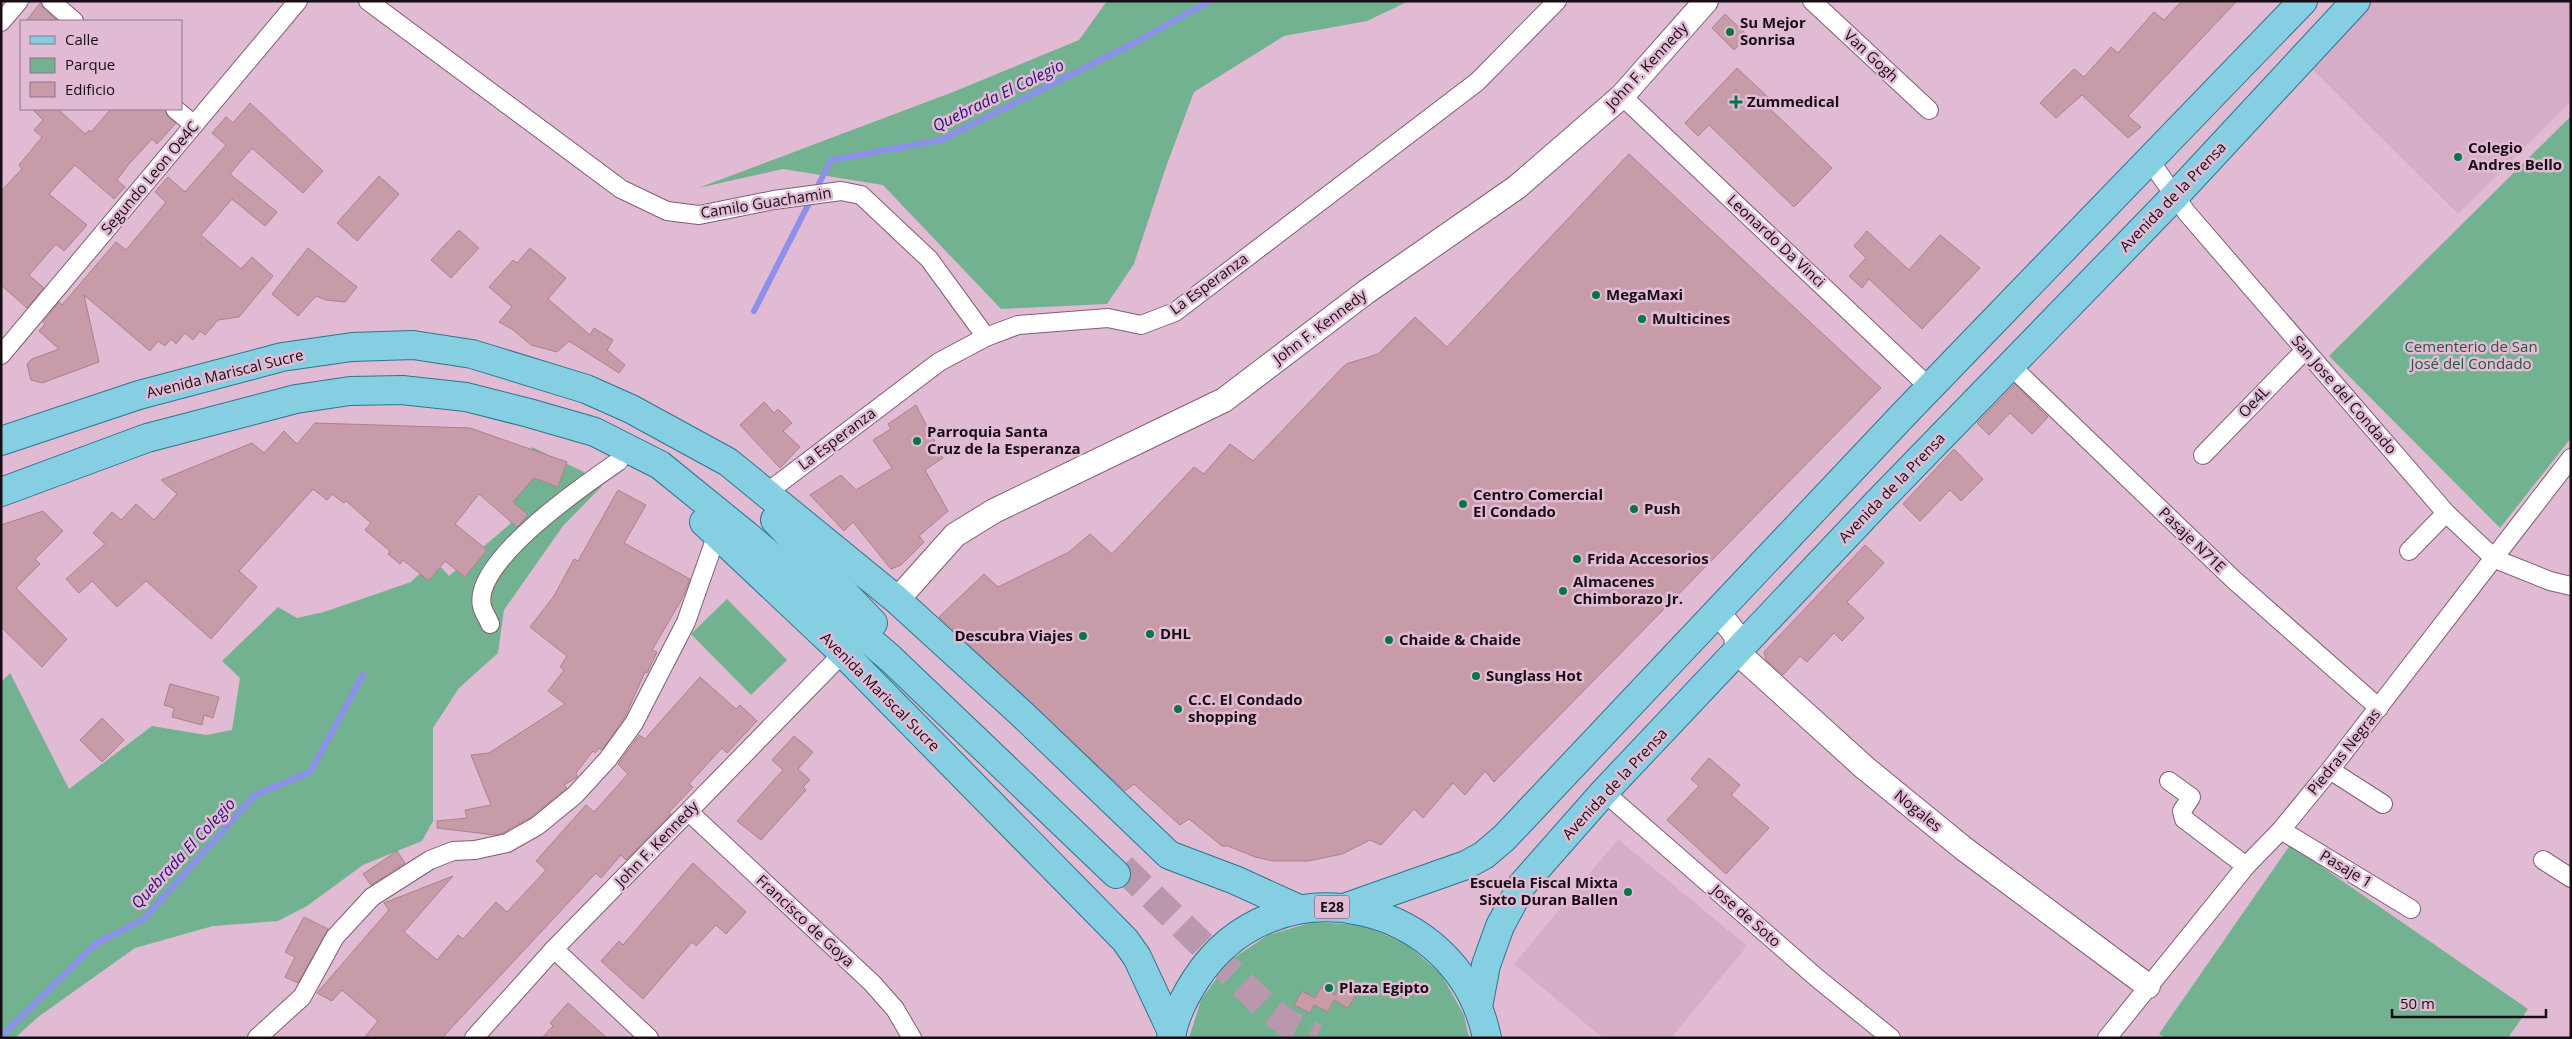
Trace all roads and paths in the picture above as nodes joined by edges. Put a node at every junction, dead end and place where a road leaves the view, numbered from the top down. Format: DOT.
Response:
graph roads {
  1 [pos="19,1"];
  2 [pos="51,1"];
  3 [pos="298,1"];
  4 [pos="368,1"];
  5 [pos="1557,1"];
  6 [pos="1706,1"];
  7 [pos="1812,1"];
  8 [pos="2303,1"];
  9 [pos="2356,1"];
  10 [pos="73,20"];
  11 [pos="1,22"];
  12 [pos="1622,96"];
  13 [pos="176,110"];
  14 [pos="1929,110"];
  15 [pos="194,125"];
  16 [pos="2150,161"];
  17 [pos="2174,197"];
  18 [pos="986,337"];
  19 [pos="2305,350"];
  20 [pos="1,355"];
  21 [pos="2010,365"];
  22 [pos="1930,388"];
  23 [pos="529,413"];
  24 [pos="678,435"];
  25 [pos="1,441"];
  26 [pos="2203,454"];
  27 [pos="2571,458"];
  28 [pos="619,461"];
  29 [pos="1,492"];
  30 [pos="765,494"];
  31 [pos="2446,513"];
  32 [pos="717,534"];
  33 [pos="2409,551"];
  34 [pos="2495,559"];
  35 [pos="2571,586"];
  36 [pos="897,600"];
  37 [pos="1717,611"];
  38 [pos="490,624"];
  39 [pos="843,653"];
  40 [pos="1738,653"];
  41 [pos="2379,708"];
  42 [pos="2330,770"];
  43 [pos="2169,781"];
  44 [pos="1604,792"];
  45 [pos="2383,804"];
  46 [pos="689,812"];
  47 [pos="2281,830"];
  48 [pos="2543,860"];
  49 [pos="2246,866"];
  50 [pos="2571,878"];
  51 [pos="1347,907"];
  52 [pos="1299,909"];
  53 [pos="2411,909"];
  54 [pos="554,949"];
  55 [pos="2148,986"];
  56 [pos="1478,1007"];
  57 [pos="1172,1035"];
  58 [pos="1487,1037"];
  59 [pos="257,1038"];
  60 [pos="474,1038"];
  61 [pos="649,1038"];
  62 [pos="912,1038"];
  63 [pos="1891,1038"];
  64 [pos="2107,1038"];
  1 -- 11 [label="street"];
  2 -- 10 [label="street"];
  3 -- 15 [label="street, Segundo Leon Oe4C"];
  4 -- 18 [label="street, Camilo Guachamin"];
  5 -- 18 [label="street, La Esperanza"];
  6 -- 12 [label="main road, John F. Kennedy"];
  7 -- 14 [label="street, Van Gogh"];
  8 -- 16 [label="main road"];
  9 -- 17 [label="main road, Avenida de la Prensa"];
  12 -- 22 [label="street, Leonardo Da Vinci"];
  12 -- 36 [label="main road, John F. Kennedy"];
  13 -- 15 [label="street"];
  15 -- 20 [label="street, Segundo Leon Oe4C"];
  16 -- 17 [label="street, San Jose del Condado"];
  16 -- 22 [label="main road"];
  17 -- 19 [label="street, San Jose del Condado"];
  17 -- 21 [label="main road, Avenida de la Prensa"];
  18 -- 30 [label="street, La Esperanza"];
  19 -- 26 [label="street, Oe4L"];
  19 -- 31 [label="street, San Jose del Condado"];
  21 -- 40 [label="main road, Avenida de la Prensa"];
  21 -- 41 [label="street, Pasaje N71E"];
  22 -- 37 [label="main road"];
  23 -- 24 [label="main road, Avenida Mariscal Sucre"];
  23 -- 28 [label="main road, Avenida Mariscal Sucre"];
  23 -- 29 [label="main road, Avenida Mariscal Sucre"];
  24 -- 25 [label="main road, Avenida Mariscal Sucre"];
  24 -- 30 [label="main road, Avenida Mariscal Sucre"];
  27 -- 34 [label="street, Piedras Negras"];
  28 -- 32 [label="main road, Avenida Mariscal Sucre"];
  28 -- 38 [label="street"];
  30 -- 36 [label="main road, Avenida Mariscal Sucre"];
  31 -- 33 [label="street"];
  31 -- 34 [label="street, San Jose del Condado"];
  32 -- 39 [label="main road, Avenida Mariscal Sucre"];
  32 -- 59 [label="street"];
  34 -- 35 [label="street, San Jose del Condado"];
  34 -- 41 [label="street, Piedras Negras"];
  36 -- 52 [label="main road, Avenida Mariscal Sucre"];
  37 -- 40 [label="main road"];
  37 -- 51 [label="main road"];
  39 -- 46 [label="street, John F. Kennedy"];
  39 -- 57 [label="main road, Avenida Mariscal Sucre"];
  40 -- 44 [label="main road, Avenida de la Prensa"];
  40 -- 55 [label="main road, Nogales"];
  41 -- 42 [label="street, Piedras Negras"];
  42 -- 45 [label="street"];
  42 -- 47 [label="street, Piedras Negras"];
  43 -- 49 [label="street"];
  44 -- 56 [label="main road, Avenida de la Prensa"];
  44 -- 63 [label="street, Jose de Soto"];
  46 -- 54 [label="street, John F. Kennedy"];
  46 -- 62 [label="street, Francisco de Goya"];
  47 -- 49 [label="street, Piedras Negras"];
  47 -- 53 [label="street, Pasaje 1"];
  48 -- 50 [label="street"];
  49 -- 55 [label="street, Piedras Negras"];
  51 -- 52 [label="main road, E28"];
  51 -- 56 [label="main road, E28"];
  52 -- 57 [label="main road, E28"];
  54 -- 60 [label="street, John F. Kennedy"];
  54 -- 61 [label="street"];
  55 -- 64 [label="street, Piedras Negras"];
  56 -- 58 [label="main road, E28"];
}
